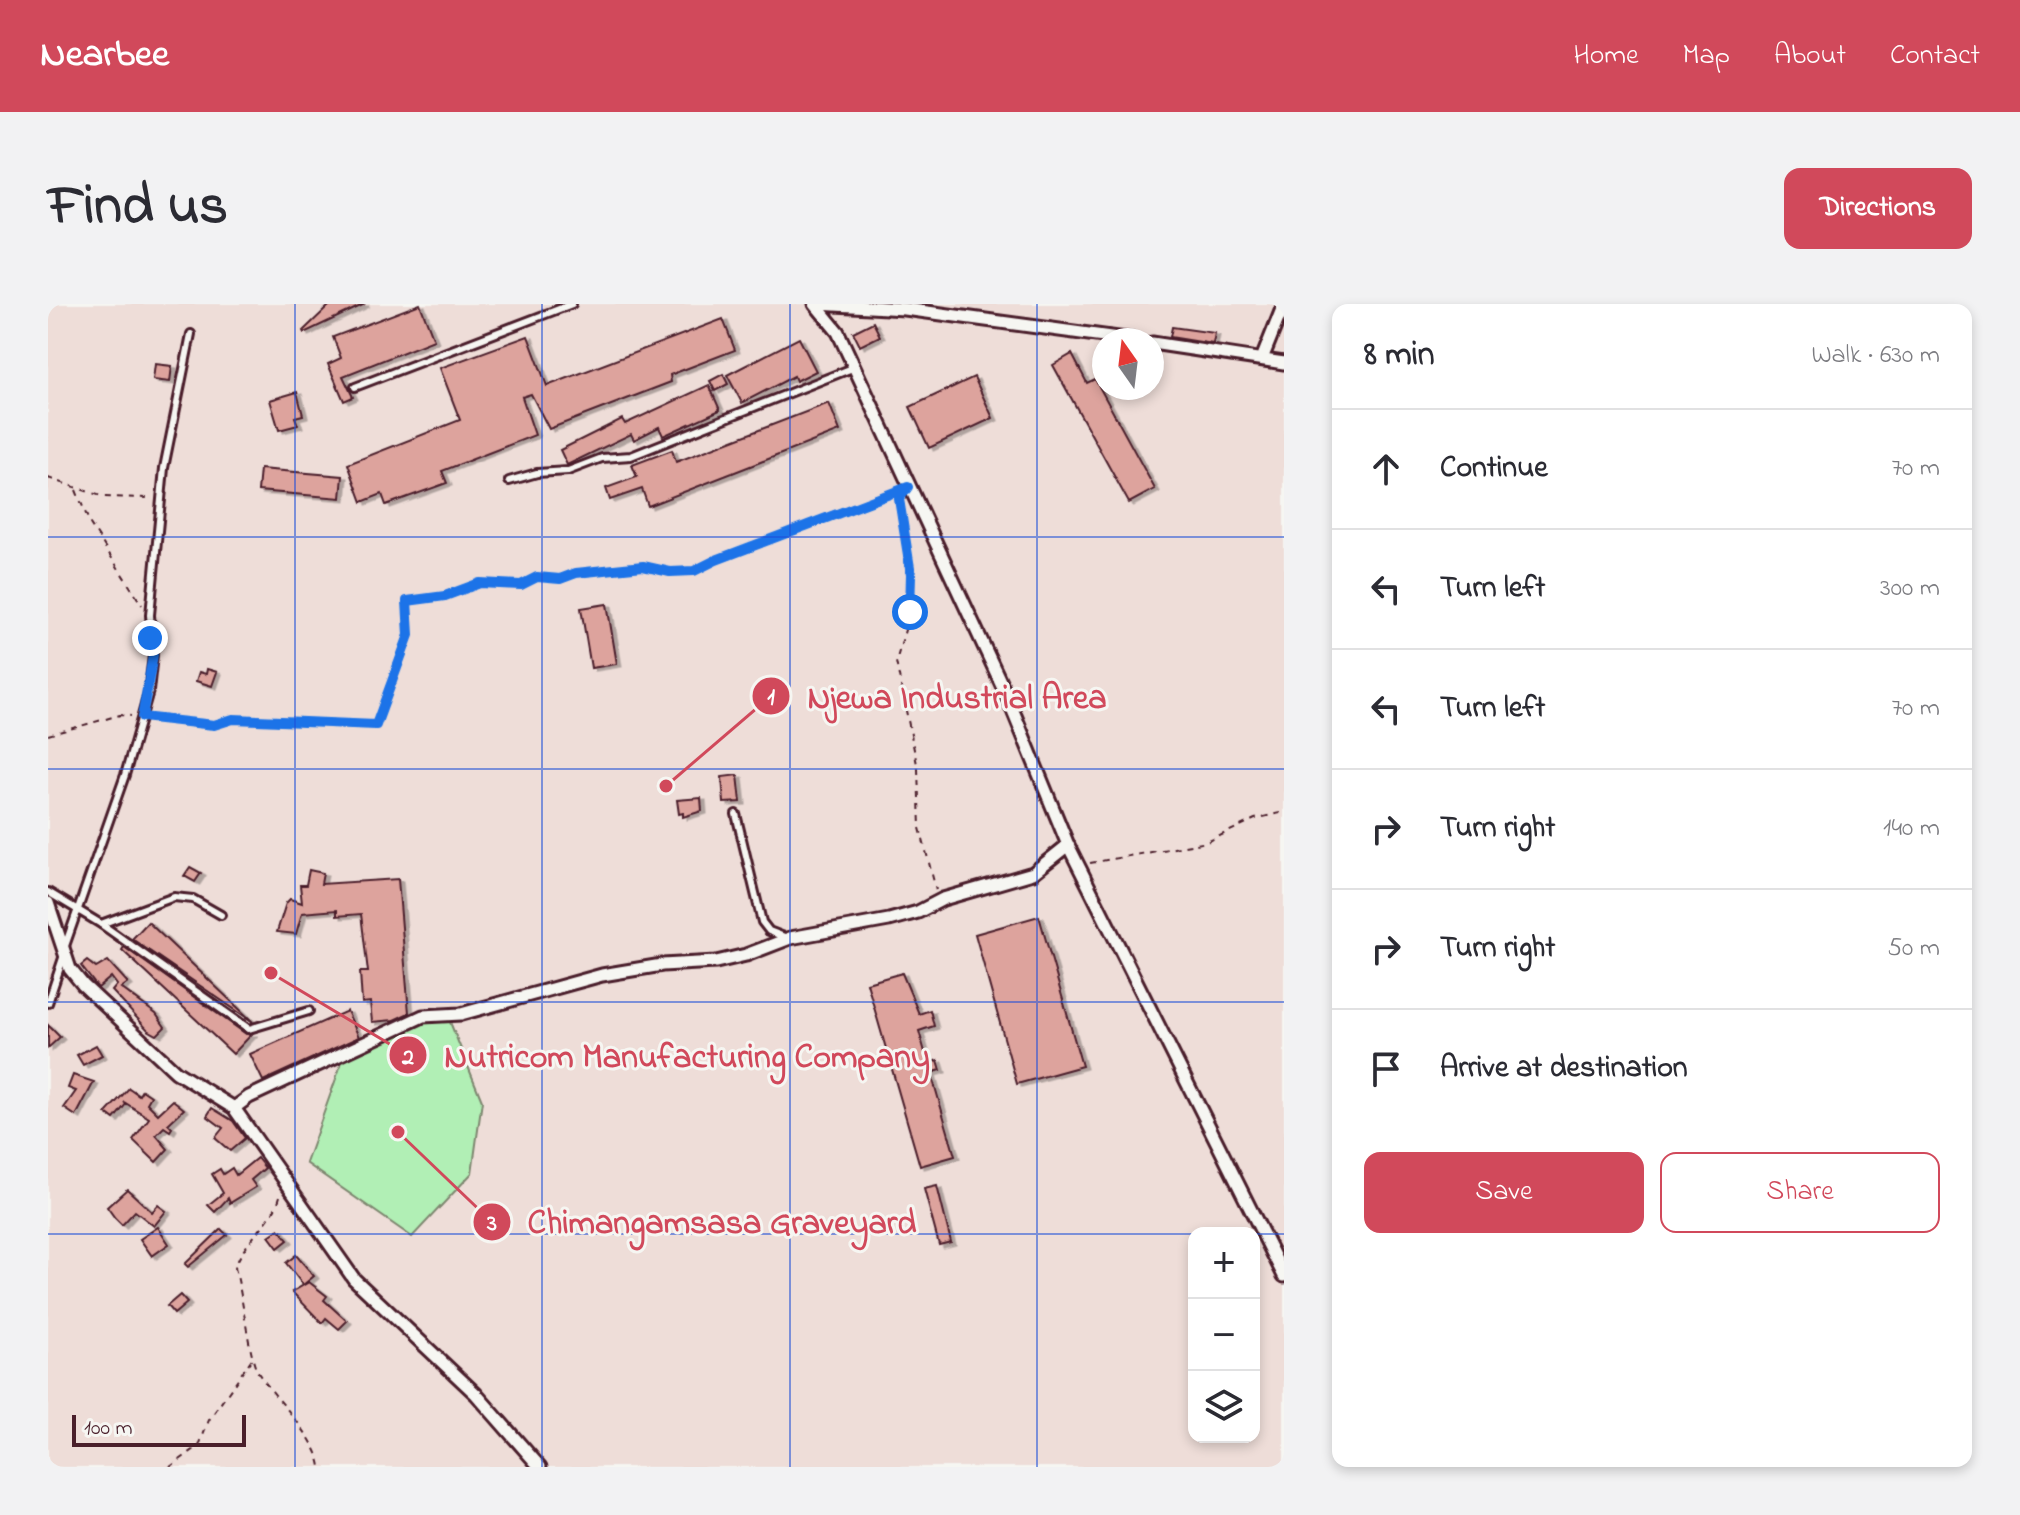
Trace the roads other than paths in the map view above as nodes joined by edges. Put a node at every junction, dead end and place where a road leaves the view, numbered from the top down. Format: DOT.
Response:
graph roads {
  1 [pos="572,304"];
  2 [pos="816,304"];
  3 [pos="1284,304"];
  4 [pos="191,334"];
  5 [pos="1092,334"];
  6 [pos="1164,345"];
  7 [pos="1262,359"];
  8 [pos="1284,363"];
  9 [pos="855,367"];
  10 [pos="355,387"];
  11 [pos="509,481"];
  12 [pos="736,814"];
  13 [pos="1068,845"];
  14 [pos="48,892"];
  15 [pos="48,903"];
  16 [pos="77,913"];
  17 [pos="221,915"];
  18 [pos="101,924"];
  19 [pos="790,938"];
  20 [pos="65,946"];
  21 [pos="48,1003"];
  22 [pos="309,1011"];
  23 [pos="234,1108"];
  24 [pos="1284,1276"];
  25 [pos="540,1467"];
  1 -- 10 [label="lane"];
  2 -- 5 [label="street"];
  2 -- 9 [label="street"];
  3 -- 7 [label="street"];
  4 -- 16 [label="lane"];
  6 -- 7 [label="street"];
  7 -- 8 [label="street"];
  9 -- 11 [label="lane"];
  9 -- 13 [label="street"];
  12 -- 19 [label="lane"];
  13 -- 19 [label="street"];
  13 -- 24 [label="street"];
  14 -- 16 [label="lane"];
  15 -- 20 [label="street"];
  16 -- 18 [label="lane"];
  16 -- 20 [label="lane"];
  17 -- 18 [label="lane"];
  18 -- 22 [label="lane"];
  19 -- 23 [label="street"];
  20 -- 21 [label="lane"];
  20 -- 23 [label="street"];
  23 -- 25 [label="street"];
}
